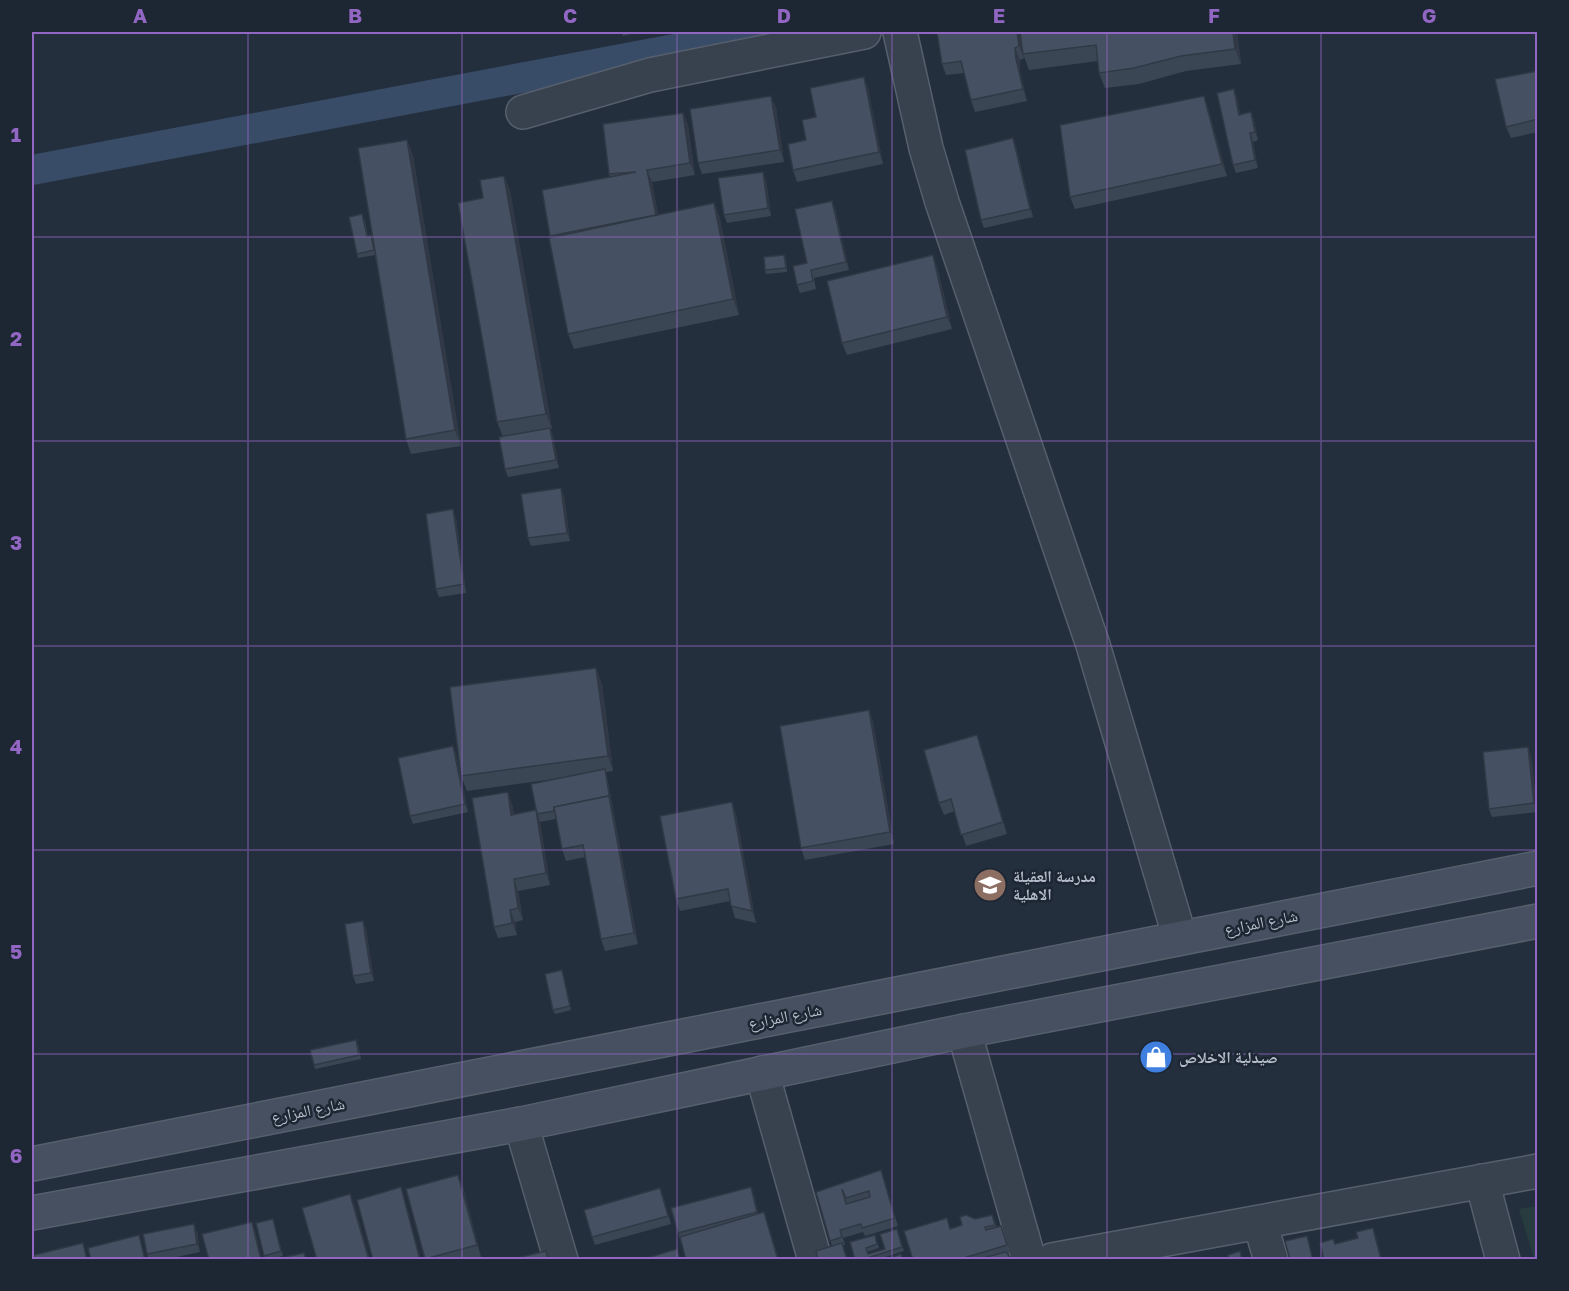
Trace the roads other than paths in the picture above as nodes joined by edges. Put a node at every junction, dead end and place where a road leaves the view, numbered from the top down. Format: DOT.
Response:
graph roads {
  1 [pos="864,32"];
  2 [pos="900,32"];
  3 [pos="523,112"];
  4 [pos="1538,868"];
  5 [pos="1538,921"];
  6 [pos="1180,938"];
  7 [pos="964,1031"];
  8 [pos="654,1042"];
  9 [pos="569,1059"];
  10 [pos="762,1073"];
  11 [pos="668,1093"];
  12 [pos="585,1111"];
  13 [pos="521,1124"];
  14 [pos="32,1164"];
  15 [pos="1538,1171"];
  16 [pos="1482,1181"];
  17 [pos="32,1213"];
  18 [pos="1260,1223"];
  19 [pos="561,1260"];
  20 [pos="815,1260"];
  21 [pos="1029,1260"];
  22 [pos="1052,1260"];
  23 [pos="1271,1260"];
  24 [pos="1503,1260"];
  1 -- 3 [label="street"];
  2 -- 6 [label="street"];
  4 -- 6 [label="street, شارع المزارع"];
  5 -- 7 [label="street"];
  6 -- 8 [label="street, شارع المزارع"];
  7 -- 10 [label="street"];
  7 -- 21 [label="street"];
  8 -- 9 [label="street, شارع المزارع"];
  8 -- 11 [label="street"];
  9 -- 12 [label="street"];
  9 -- 14 [label="street, شارع المزارع"];
  10 -- 11 [label="street"];
  10 -- 20 [label="street"];
  11 -- 12 [label="street"];
  12 -- 13 [label="street"];
  13 -- 17 [label="street"];
  13 -- 19 [label="street"];
  15 -- 16 [label="street"];
  16 -- 18 [label="street"];
  16 -- 24 [label="street"];
  18 -- 22 [label="street"];
  18 -- 23 [label="street"];
}
